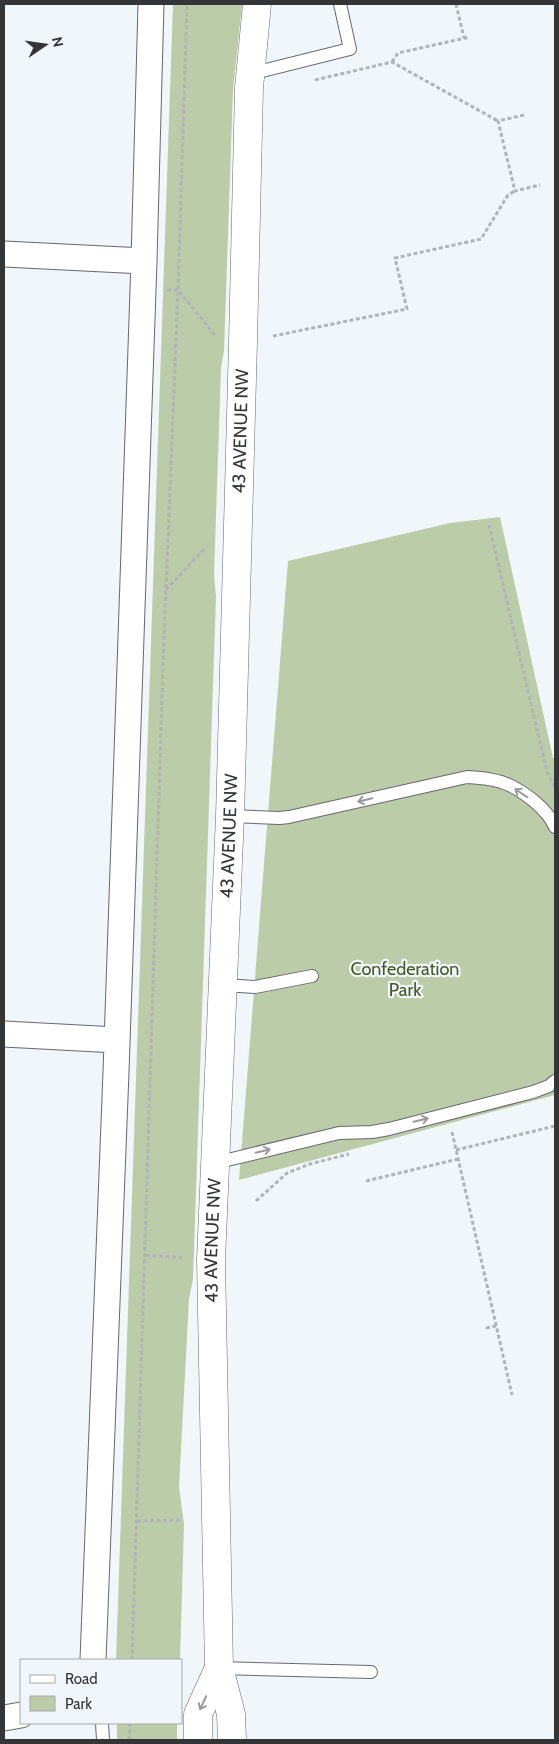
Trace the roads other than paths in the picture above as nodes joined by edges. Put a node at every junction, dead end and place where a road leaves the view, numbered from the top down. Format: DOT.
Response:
graph roads {
  1 [pos="151,4"];
  2 [pos="257,4"];
  3 [pos="340,4"];
  4 [pos="250,74"];
  5 [pos="4,254"];
  6 [pos="144,260"];
  7 [pos="230,816"];
  8 [pos="555,827"];
  9 [pos="312,976"];
  10 [pos="223,985"];
  11 [pos="4,1034"];
  12 [pos="116,1040"];
  13 [pos="555,1081"];
  14 [pos="215,1163"];
  15 [pos="93,1659"];
  16 [pos="219,1668"];
  17 [pos="371,1672"];
  18 [pos="20,1715"];
  19 [pos="4,1718"];
  20 [pos="102,1724"];
  21 [pos="103,1740"];
  22 [pos="198,1740"];
  23 [pos="232,1740"];
  1 -- 6 [label="street"];
  2 -- 4 [label="street, 43 AVENUE NW"];
  3 -- 4 [label="lane"];
  4 -- 7 [label="street, 43 AVENUE NW"];
  5 -- 6 [label="street"];
  6 -- 12 [label="street"];
  8 -- 7 [label="lane, one-way"];
  7 -- 10 [label="street, 43 AVENUE NW"];
  9 -- 10 [label="lane"];
  10 -- 14 [label="street, 43 AVENUE NW"];
  11 -- 12 [label="street"];
  12 -- 15 [label="street"];
  14 -- 13 [label="lane, one-way"];
  14 -- 16 [label="street, 43 AVENUE NW"];
  16 -- 17 [label="lane"];
  16 -- 22 [label="street, 43 AVENUE NW, one-way"];
  16 -- 23 [label="street, 43 AVENUE NW"];
  18 -- 19 [label="street"];
  20 -- 21 [label="lane"];
}
